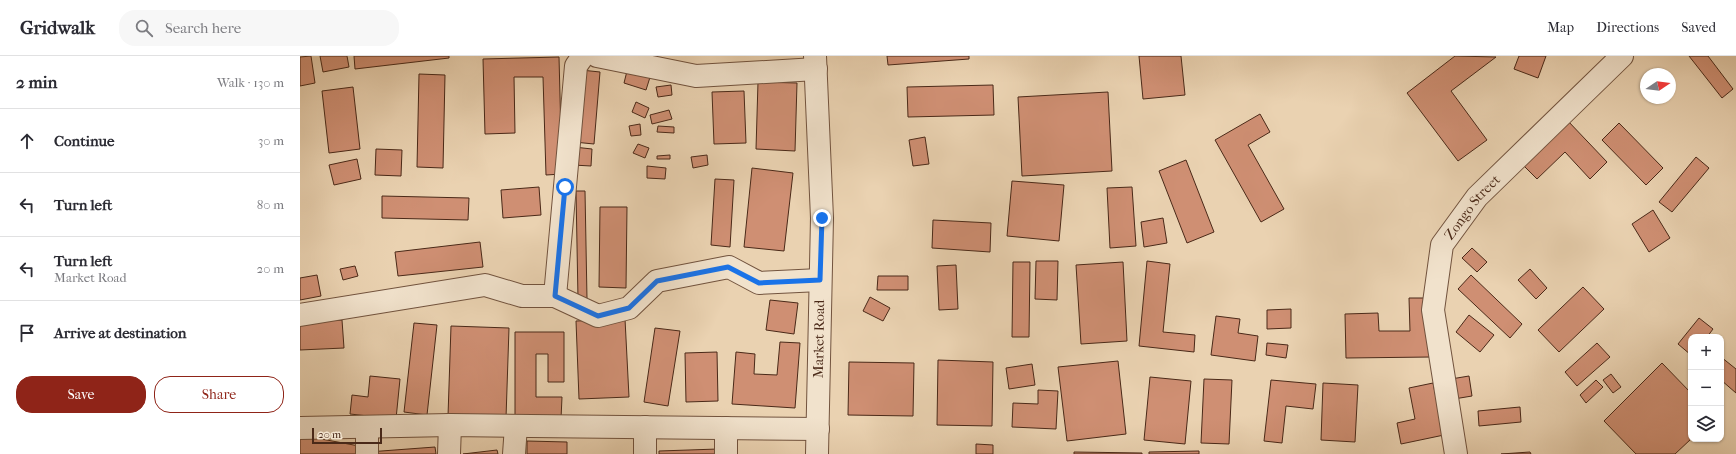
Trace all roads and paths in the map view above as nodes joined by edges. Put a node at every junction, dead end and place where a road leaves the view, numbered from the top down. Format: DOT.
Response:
graph roads {
  1 [pos="583,56"];
  2 [pos="598,56"];
  3 [pos="1622,56"];
  4 [pos="815,62"];
  5 [pos="820,280"];
  6 [pos="555,296"];
  7 [pos="300,315"];
  8 [pos="450,425"];
  9 [pos="516,426"];
  10 [pos="367,427"];
  11 [pos="645,427"];
  12 [pos="300,428"];
  13 [pos="726,428"];
  14 [pos="818,429"];
  15 [pos="367,454"];
  16 [pos="450,454"];
  17 [pos="514,454"];
  18 [pos="645,454"];
  19 [pos="726,454"];
  20 [pos="817,454"];
  21 [pos="1456,454"];
  1 -- 6 [label="street"];
  2 -- 4 [label="street"];
  3 -- 21 [label="street, Zongo Street"];
  4 -- 5 [label="street, Market Road"];
  5 -- 6 [label="street"];
  5 -- 14 [label="street, Market Road"];
  6 -- 7 [label="street"];
  8 -- 9 [label="street"];
  8 -- 10 [label="street"];
  8 -- 16 [label="street"];
  9 -- 11 [label="street"];
  9 -- 17 [label="street"];
  10 -- 12 [label="street"];
  10 -- 15 [label="street"];
  11 -- 13 [label="street"];
  11 -- 18 [label="street"];
  13 -- 14 [label="street"];
  13 -- 19 [label="street"];
  14 -- 20 [label="street, Market Road"];
}
